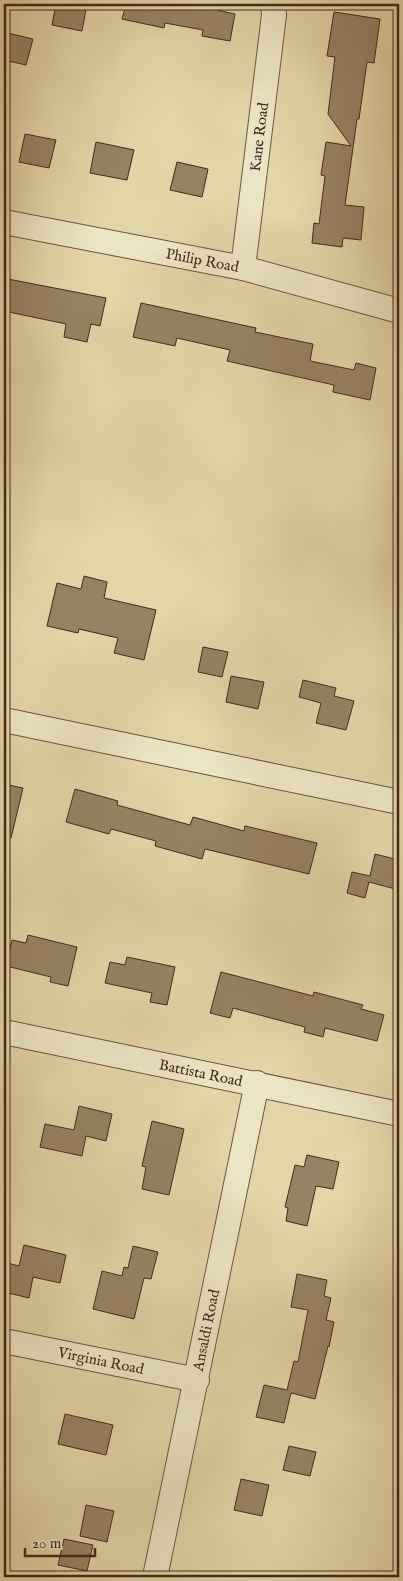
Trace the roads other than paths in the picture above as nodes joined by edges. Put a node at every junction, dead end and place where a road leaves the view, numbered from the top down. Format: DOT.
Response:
graph roads {
  1 [pos="273,4"];
  2 [pos="4,222"];
  3 [pos="243,268"];
  4 [pos="399,311"];
  5 [pos="4,720"];
  6 [pos="399,802"];
  7 [pos="4,1032"];
  8 [pos="257,1083"];
  9 [pos="399,1114"];
  10 [pos="4,1341"];
  11 [pos="197,1380"];
  12 [pos="155,1577"];
  1 -- 3 [label="street, Kane Road"];
  2 -- 3 [label="street, Philip Road"];
  3 -- 4 [label="street, Philip Road"];
  5 -- 6 [label="street"];
  7 -- 8 [label="street, Battista Road"];
  8 -- 9 [label="street, Battista Road"];
  8 -- 11 [label="street, Ansaldi Road"];
  10 -- 11 [label="street, Virginia Road"];
  11 -- 12 [label="street, Ansaldi Road"];
}
